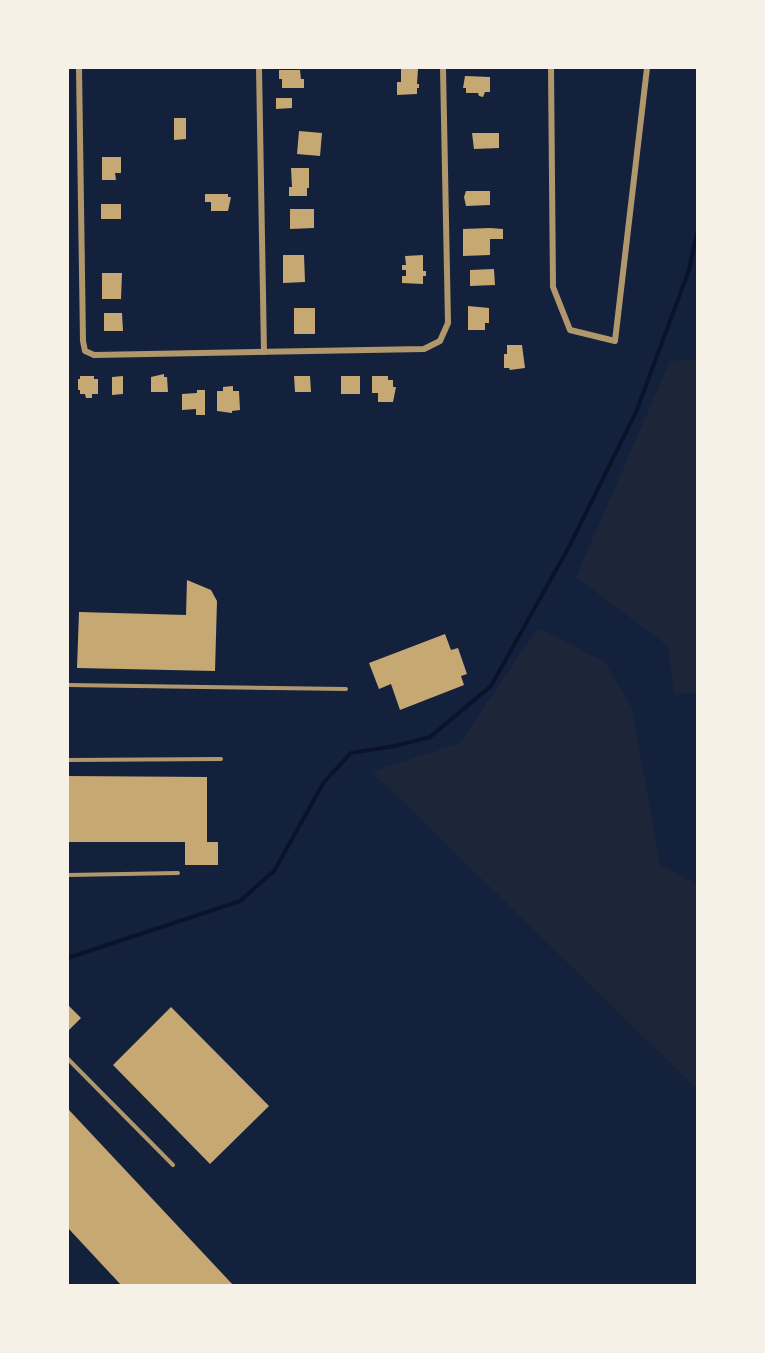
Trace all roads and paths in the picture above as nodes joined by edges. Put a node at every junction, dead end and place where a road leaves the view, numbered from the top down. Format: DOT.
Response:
graph roads {
  1 [pos="79,68"];
  2 [pos="259,68"];
  3 [pos="443,68"];
  4 [pos="551,68"];
  5 [pos="647,68"];
  6 [pos="264,352"];
  7 [pos="68,685"];
  8 [pos="346,689"];
  9 [pos="221,759"];
  10 [pos="68,760"];
  11 [pos="178,873"];
  12 [pos="68,875"];
  13 [pos="68,1059"];
  14 [pos="172,1165"];
  1 -- 6 [label="street"];
  2 -- 6 [label="street"];
  3 -- 6 [label="street"];
  4 -- 5 [label="street"];
  7 -- 8 [label="lane"];
  9 -- 10 [label="lane"];
  11 -- 12 [label="lane"];
  13 -- 14 [label="lane"];
}
